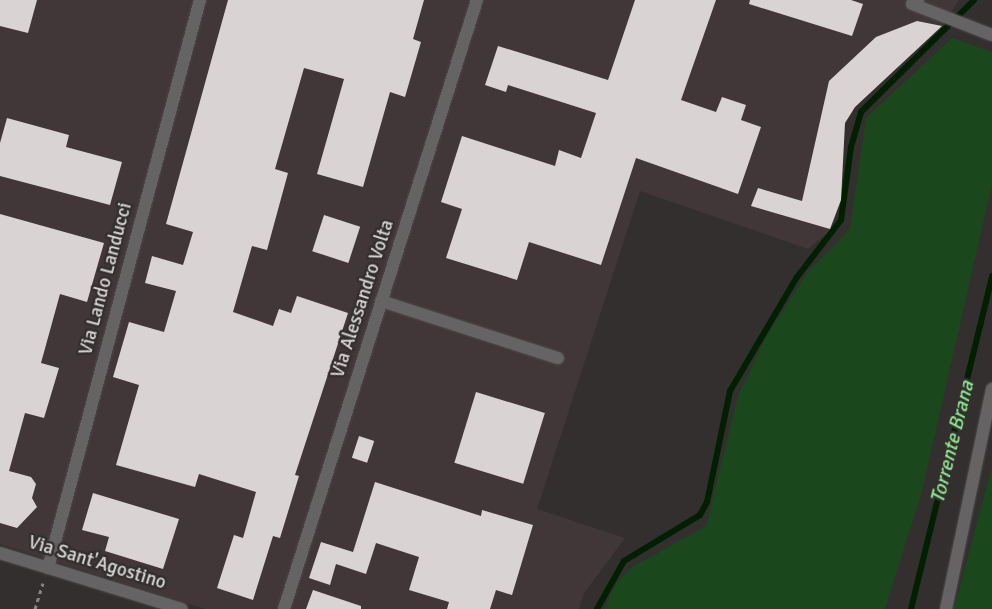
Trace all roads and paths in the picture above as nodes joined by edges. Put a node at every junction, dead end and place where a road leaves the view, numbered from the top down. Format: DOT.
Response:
graph roads {
  1 [pos="200,0"];
  2 [pos="478,0"];
  3 [pos="918,0"];
  4 [pos="992,35"];
  5 [pos="381,301"];
  6 [pos="558,358"];
  7 [pos="992,389"];
  8 [pos="0,554"];
  9 [pos="48,568"];
  10 [pos="35,609"];
  11 [pos="182,609"];
  12 [pos="284,609"];
  13 [pos="946,609"];
  1 -- 9 [label="street, Via Lando Landucci"];
  2 -- 5 [label="street, Via Alessandro Volta"];
  3 -- 4 [label="street"];
  5 -- 6 [label="street"];
  5 -- 12 [label="street, Via Alessandro Volta"];
  7 -- 13 [label="street"];
  8 -- 9 [label="street, Via Sant'Agostino"];
  9 -- 10 [label="path"];
  9 -- 11 [label="street, Via Sant'Agostino"];
}
